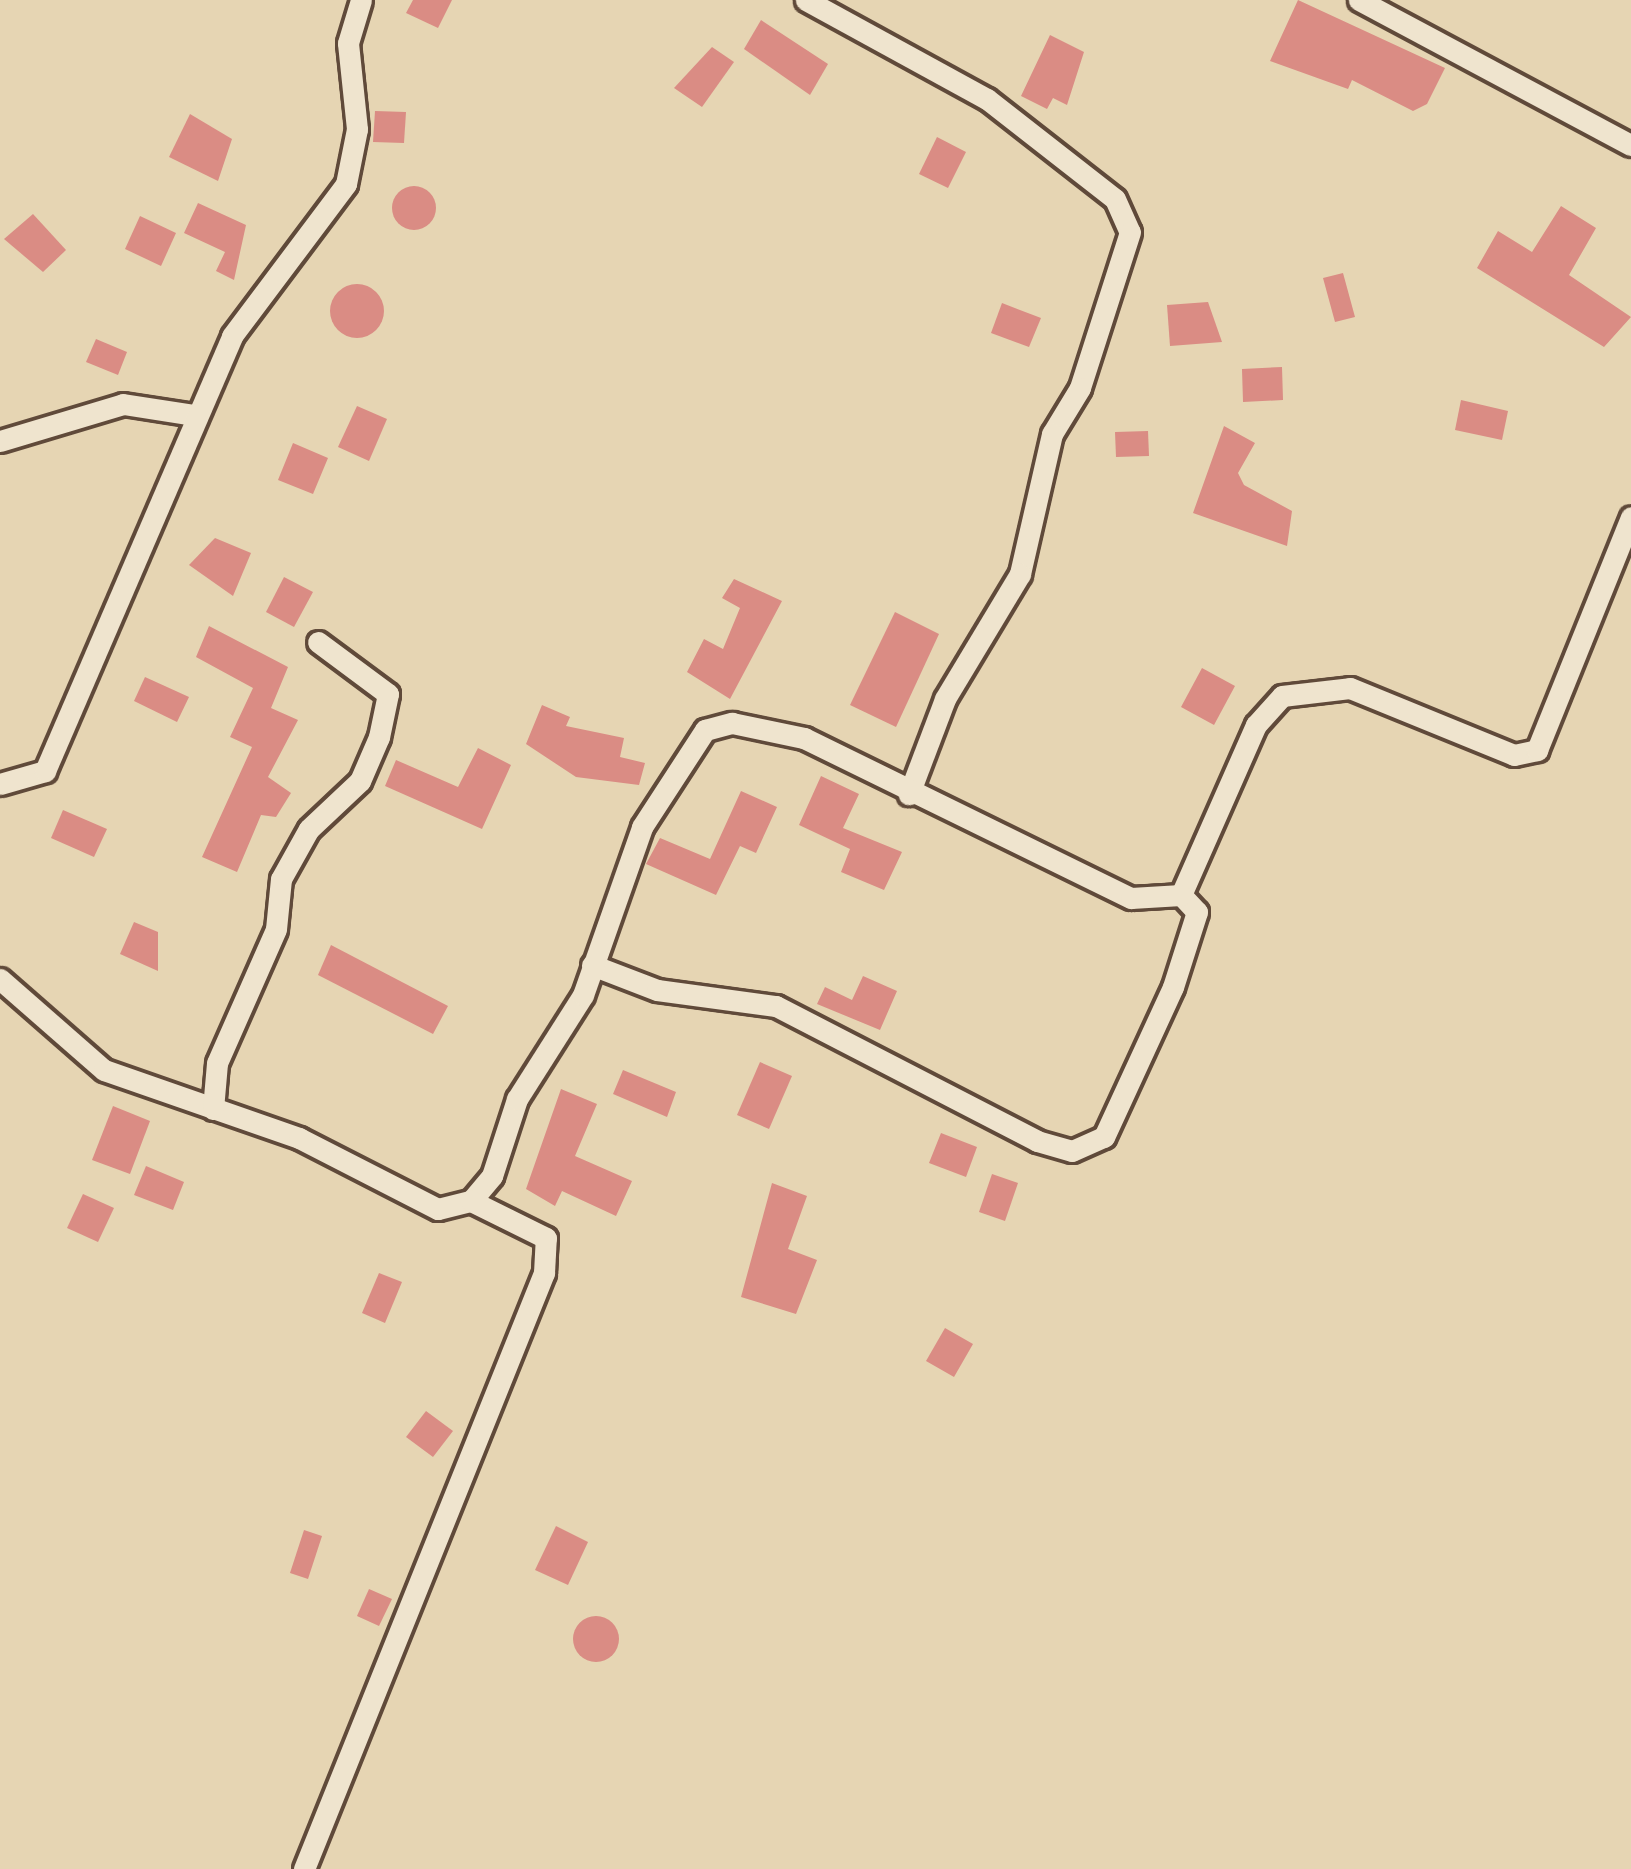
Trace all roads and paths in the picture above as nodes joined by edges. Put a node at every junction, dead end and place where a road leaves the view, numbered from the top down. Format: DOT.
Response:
graph roads {
  1 [pos="362,0"];
  2 [pos="806,0"];
  3 [pos="1359,0"];
  4 [pos="1631,145"];
  5 [pos="193,415"];
  6 [pos="0,442"];
  7 [pos="1631,517"];
  8 [pos="318,642"];
  9 [pos="0,784"];
  10 [pos="909,794"];
  11 [pos="1181,895"];
  12 [pos="592,965"];
  13 [pos="0,979"];
  14 [pos="213,1109"];
  15 [pos="471,1202"];
  16 [pos="304,1869"];
  1 -- 5 [label="street"];
  2 -- 10 [label="street"];
  3 -- 4 [label="street"];
  5 -- 6 [label="street"];
  5 -- 9 [label="street"];
  7 -- 11 [label="street"];
  8 -- 14 [label="street"];
  10 -- 11 [label="street"];
  10 -- 12 [label="street"];
  11 -- 12 [label="street"];
  12 -- 15 [label="street"];
  13 -- 14 [label="street"];
  14 -- 15 [label="street"];
  15 -- 16 [label="street"];
}
